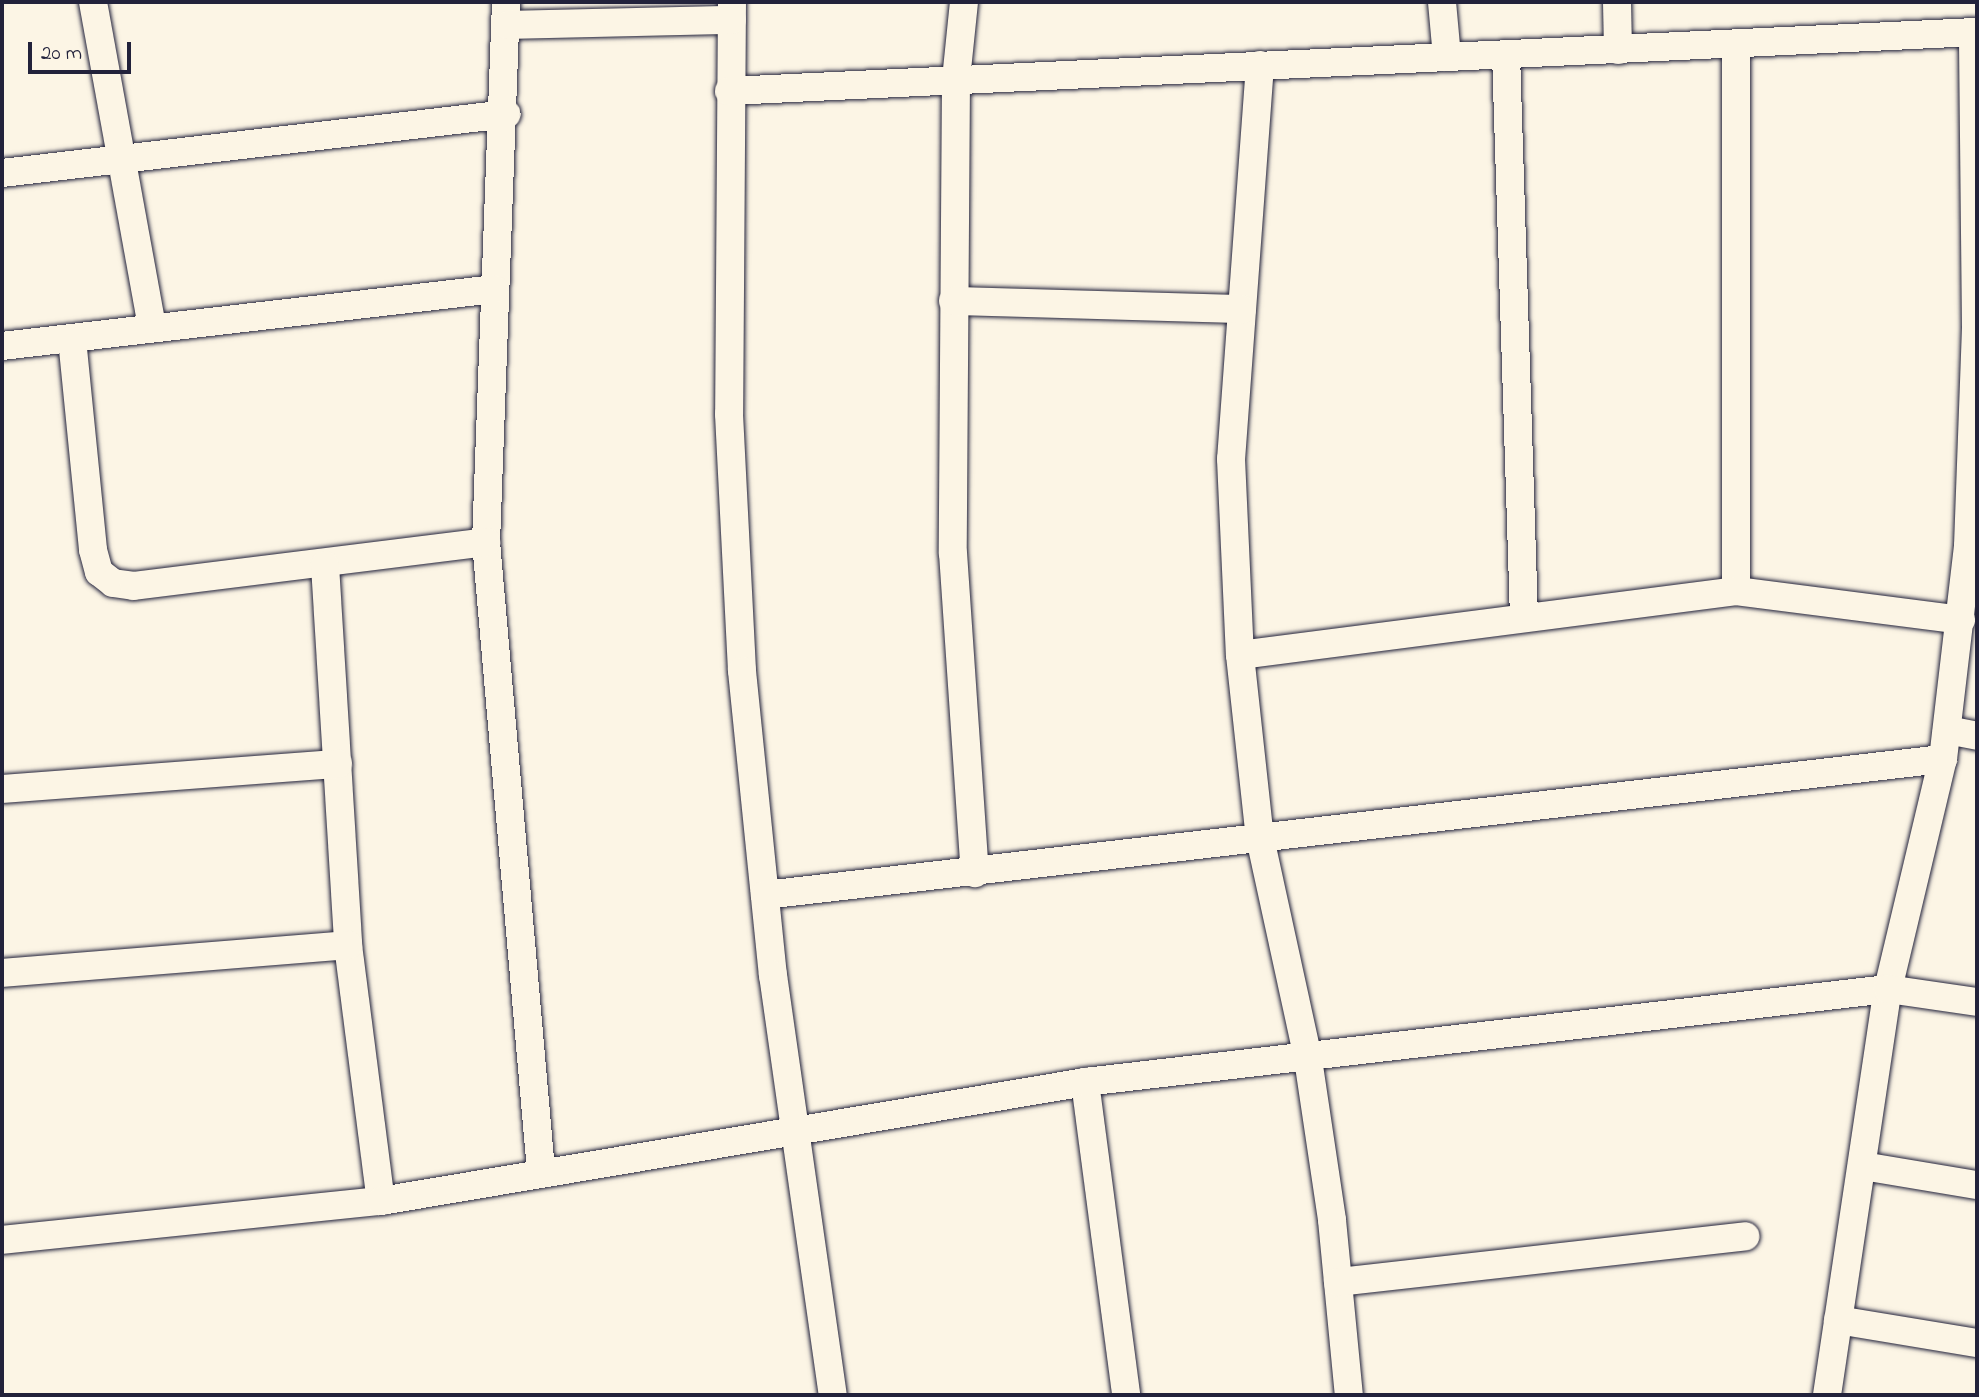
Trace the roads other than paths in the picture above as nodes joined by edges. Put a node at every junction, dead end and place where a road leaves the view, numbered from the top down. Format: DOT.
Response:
graph roads {
  1 [pos="93,2"];
  2 [pos="964,2"];
  3 [pos="1442,2"];
  4 [pos="1617,2"];
  5 [pos="732,11"];
  6 [pos="507,13"];
  7 [pos="1975,32"];
  8 [pos="1736,44"];
  9 [pos="1618,51"];
  10 [pos="1506,54"];
  11 [pos="1447,57"];
  12 [pos="1260,65"];
  13 [pos="956,79"];
  14 [pos="729,91"];
  15 [pos="507,114"];
  16 [pos="121,161"];
  17 [pos="2,173"];
  18 [pos="1975,245"];
  19 [pos="494,289"];
  20 [pos="953,302"];
  21 [pos="1242,310"];
  22 [pos="152,328"];
  23 [pos="72,339"];
  24 [pos="2,346"];
  25 [pos="1974,474"];
  26 [pos="486,542"];
  27 [pos="325,565"];
  28 [pos="1736,592"];
  29 [pos="1524,616"];
  30 [pos="1961,620"];
  31 [pos="1240,655"];
  32 [pos="1947,730"];
  33 [pos="1977,736"];
  34 [pos="1943,759"];
  35 [pos="338,764"];
  36 [pos="2,789"];
  37 [pos="1260,838"];
  38 [pos="975,873"];
  39 [pos="765,895"];
  40 [pos="348,945"];
  41 [pos="2,973"];
  42 [pos="1888,989"];
  43 [pos="1977,1002"];
  44 [pos="1308,1059"];
  45 [pos="1085,1082"];
  46 [pos="793,1128"];
  47 [pos="1863,1167"];
  48 [pos="541,1171"];
  49 [pos="1977,1185"];
  50 [pos="381,1201"];
  51 [pos="1745,1236"];
  52 [pos="2,1240"];
  53 [pos="1338,1282"];
  54 [pos="1838,1320"];
  55 [pos="1977,1343"];
  56 [pos="833,1395"];
  57 [pos="1126,1395"];
  58 [pos="1349,1395"];
  59 [pos="1827,1395"];
  1 -- 16 [label="street"];
  2 -- 13 [label="street"];
  3 -- 11 [label="street"];
  4 -- 9 [label="street"];
  5 -- 6 [label="street"];
  5 -- 14 [label="street"];
  6 -- 15 [label="street"];
  7 -- 8 [label="street"];
  7 -- 18 [label="street"];
  8 -- 9 [label="street"];
  8 -- 28 [label="street"];
  9 -- 10 [label="street"];
  10 -- 11 [label="street"];
  10 -- 29 [label="street"];
  11 -- 12 [label="street"];
  12 -- 13 [label="street"];
  12 -- 21 [label="street"];
  13 -- 14 [label="street"];
  13 -- 20 [label="street"];
  14 -- 39 [label="street"];
  15 -- 16 [label="street"];
  15 -- 19 [label="street"];
  16 -- 17 [label="street"];
  16 -- 22 [label="street"];
  18 -- 25 [label="street"];
  19 -- 22 [label="street"];
  19 -- 26 [label="street"];
  20 -- 21 [label="street"];
  20 -- 38 [label="street"];
  21 -- 31 [label="street"];
  22 -- 23 [label="street"];
  23 -- 24 [label="street"];
  23 -- 27 [label="street"];
  25 -- 30 [label="street"];
  26 -- 27 [label="street"];
  26 -- 48 [label="street"];
  27 -- 35 [label="street"];
  28 -- 29 [label="street"];
  28 -- 30 [label="street"];
  29 -- 31 [label="street"];
  30 -- 32 [label="street"];
  31 -- 37 [label="street"];
  32 -- 33 [label="street"];
  32 -- 34 [label="street"];
  34 -- 37 [label="street"];
  34 -- 42 [label="street"];
  35 -- 36 [label="street"];
  35 -- 40 [label="street"];
  37 -- 38 [label="street"];
  37 -- 44 [label="street"];
  38 -- 39 [label="street"];
  39 -- 46 [label="street"];
  40 -- 41 [label="street"];
  40 -- 50 [label="street"];
  42 -- 43 [label="street"];
  42 -- 44 [label="street"];
  42 -- 47 [label="street"];
  44 -- 45 [label="street"];
  44 -- 53 [label="street"];
  45 -- 46 [label="street"];
  45 -- 57 [label="street"];
  46 -- 48 [label="street"];
  46 -- 56 [label="street"];
  47 -- 49 [label="street"];
  47 -- 54 [label="street"];
  48 -- 50 [label="street"];
  50 -- 52 [label="street"];
  51 -- 53 [label="street"];
  53 -- 58 [label="street"];
  54 -- 55 [label="street"];
  54 -- 59 [label="street"];
}
